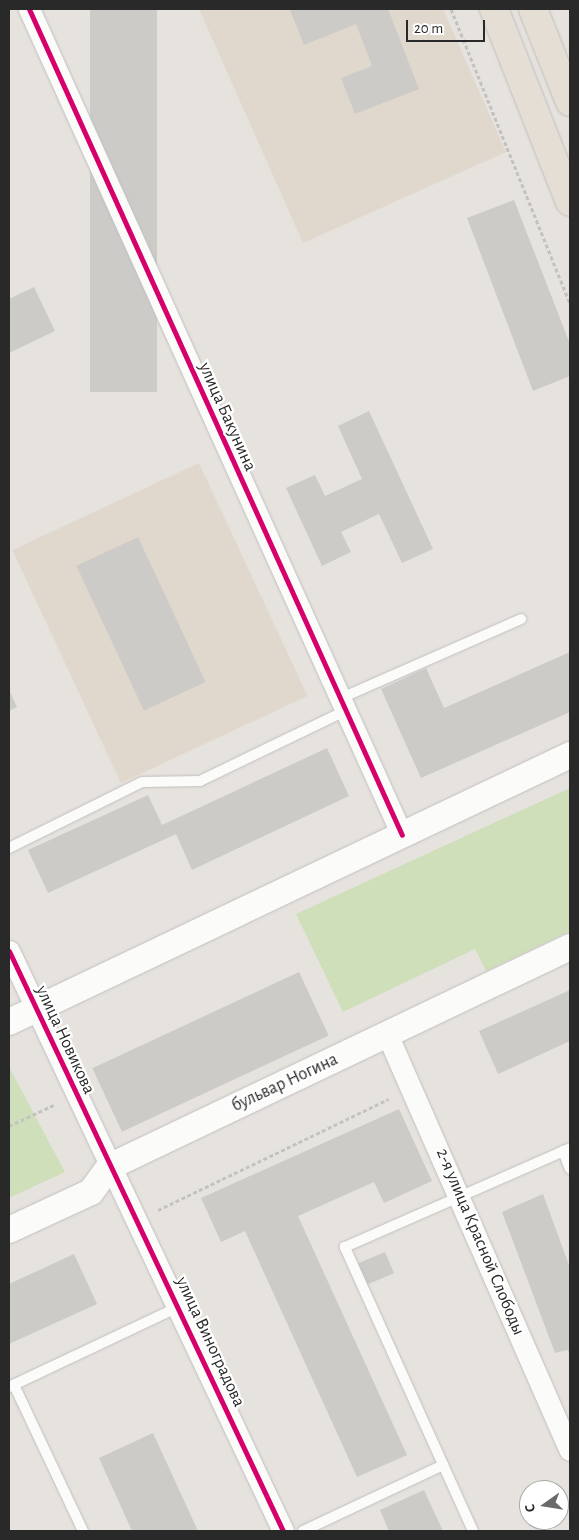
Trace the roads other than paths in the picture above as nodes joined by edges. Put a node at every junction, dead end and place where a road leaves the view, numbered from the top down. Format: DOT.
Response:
graph roads {
  1 [pos="29,9"];
  2 [pos="494,9"];
  3 [pos="533,9"];
  4 [pos="570,102"];
  5 [pos="570,202"];
  6 [pos="521,619"];
  7 [pos="342,705"];
  8 [pos="570,755"];
  9 [pos="402,836"];
  10 [pos="9,848"];
  11 [pos="570,947"];
  12 [pos="9,951"];
  13 [pos="36,1009"];
  14 [pos="9,1022"];
  15 [pos="387,1034"];
  16 [pos="567,1150"];
  17 [pos="109,1167"];
  18 [pos="570,1169"];
  19 [pos="460,1195"];
  20 [pos="9,1230"];
  21 [pos="178,1307"];
  22 [pos="11,1386"];
  23 [pos="568,1441"];
  24 [pos="443,1465"];
  25 [pos="82,1531"];
  26 [pos="283,1531"];
  27 [pos="303,1531"];
  28 [pos="473,1531"];
  1 -- 7 [label="street, улица Бакунина"];
  2 -- 5 [label="main road"];
  3 -- 4 [label="main road"];
  6 -- 7 [label="lane"];
  7 -- 9 [label="street, улица Бакунина"];
  7 -- 10 [label="lane"];
  8 -- 9 [label="street"];
  9 -- 13 [label="street"];
  11 -- 15 [label="street, бульвар Ногина"];
  12 -- 13 [label="street, улица Новикова"];
  13 -- 14 [label="street"];
  13 -- 17 [label="street, улица Новикова"];
  15 -- 17 [label="street, бульвар Ногина"];
  15 -- 19 [label="street, 2-я улица Красной Слободы"];
  16 -- 18 [label="lane"];
  16 -- 19 [label="lane"];
  17 -- 20 [label="street, бульвар Ногина"];
  17 -- 21 [label="street, улица Виноградова"];
  19 -- 23 [label="street, 2-я улица Красной Слободы"];
  19 -- 24 [label="lane"];
  21 -- 22 [label="lane"];
  21 -- 26 [label="street, улица Виноградова"];
  22 -- 25 [label="lane"];
  24 -- 27 [label="lane"];
  24 -- 28 [label="lane"];
}
